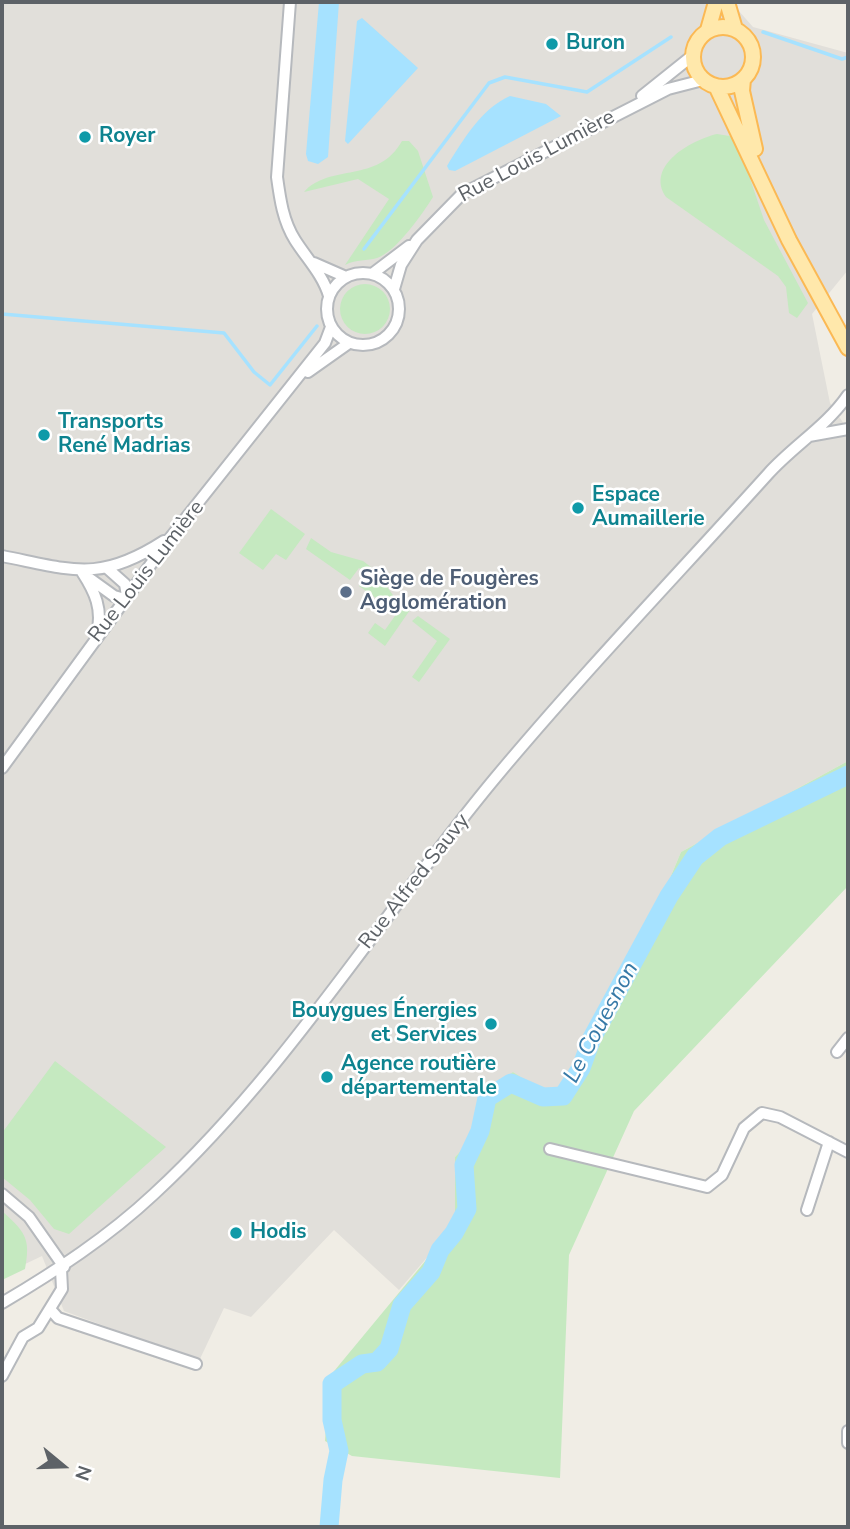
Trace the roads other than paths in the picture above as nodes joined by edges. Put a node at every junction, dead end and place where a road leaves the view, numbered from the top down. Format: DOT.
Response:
graph roads {
  1 [pos="290,2"];
  2 [pos="716,2"];
  3 [pos="727,2"];
  4 [pos="735,29"];
  5 [pos="708,30"];
  6 [pos="692,56"];
  7 [pos="743,79"];
  8 [pos="710,83"];
  9 [pos="629,107"];
  10 [pos="763,181"];
  11 [pos="416,240"];
  12 [pos="312,262"];
  13 [pos="372,274"];
  14 [pos="346,277"];
  15 [pos="394,289"];
  16 [pos="329,296"];
  17 [pos="331,327"];
  18 [pos="349,343"];
  19 [pos="848,348"];
  20 [pos="297,380"];
  21 [pos="848,395"];
  22 [pos="848,429"];
  23 [pos="808,436"];
  24 [pos="170,538"];
  25 [pos="2,556"];
  26 [pos="107,568"];
  27 [pos="82,572"];
  28 [pos="126,597"];
  29 [pos="96,638"];
  30 [pos="2,768"];
  31 [pos="848,1038"];
  32 [pos="836,1052"];
  33 [pos="829,1142"];
  34 [pos="550,1149"];
  35 [pos="848,1152"];
  36 [pos="2,1194"];
  37 [pos="807,1210"];
  38 [pos="62,1268"];
  39 [pos="2,1303"];
  40 [pos="50,1309"];
  41 [pos="196,1364"];
  42 [pos="2,1376"];
  43 [pos="848,1431"];
  44 [pos="848,1443"];
  1 -- 12 [label="street"];
  2 -- 5 [label="main road"];
  3 -- 4 [label="main road"];
  4 -- 5 [label="main road"];
  4 -- 7 [label="main road"];
  5 -- 6 [label="main road"];
  6 -- 8 [label="main road"];
  6 -- 9 [label="street, Rue Louis Lumière"];
  7 -- 8 [label="main road"];
  7 -- 10 [label="main road"];
  8 -- 9 [label="street, Rue Louis Lumière"];
  8 -- 10 [label="main road"];
  9 -- 11 [label="street, Rue Louis Lumière"];
  10 -- 19 [label="main road"];
  11 -- 13 [label="street, Rue Louis Lumière"];
  11 -- 15 [label="street, Rue Louis Lumière"];
  12 -- 14 [label="street"];
  12 -- 16 [label="street"];
  13 -- 14 [label="street"];
  13 -- 15 [label="street"];
  14 -- 16 [label="street"];
  15 -- 18 [label="street"];
  16 -- 17 [label="street"];
  17 -- 18 [label="street"];
  17 -- 20 [label="street, Rue Louis Lumière"];
  18 -- 20 [label="street, Rue Louis Lumière"];
  20 -- 24 [label="street, Rue Louis Lumière"];
  21 -- 23 [label="street, Rue Alfred Sauvy"];
  22 -- 23 [label="street"];
  23 -- 38 [label="street, Rue Alfred Sauvy"];
  24 -- 26 [label="street"];
  24 -- 28 [label="street, Rue Louis Lumière"];
  25 -- 27 [label="street"];
  26 -- 27 [label="street"];
  26 -- 28 [label="street"];
  27 -- 28 [label="street"];
  27 -- 29 [label="street"];
  28 -- 29 [label="street, Rue Louis Lumière"];
  29 -- 30 [label="street, Rue Louis Lumière"];
  31 -- 32 [label="street"];
  33 -- 34 [label="street"];
  33 -- 35 [label="street"];
  33 -- 37 [label="street"];
  36 -- 38 [label="street"];
  38 -- 39 [label="street, Rue Alfred Sauvy"];
  38 -- 40 [label="street"];
  40 -- 41 [label="street"];
  40 -- 42 [label="street"];
  43 -- 44 [label="street"];
}
